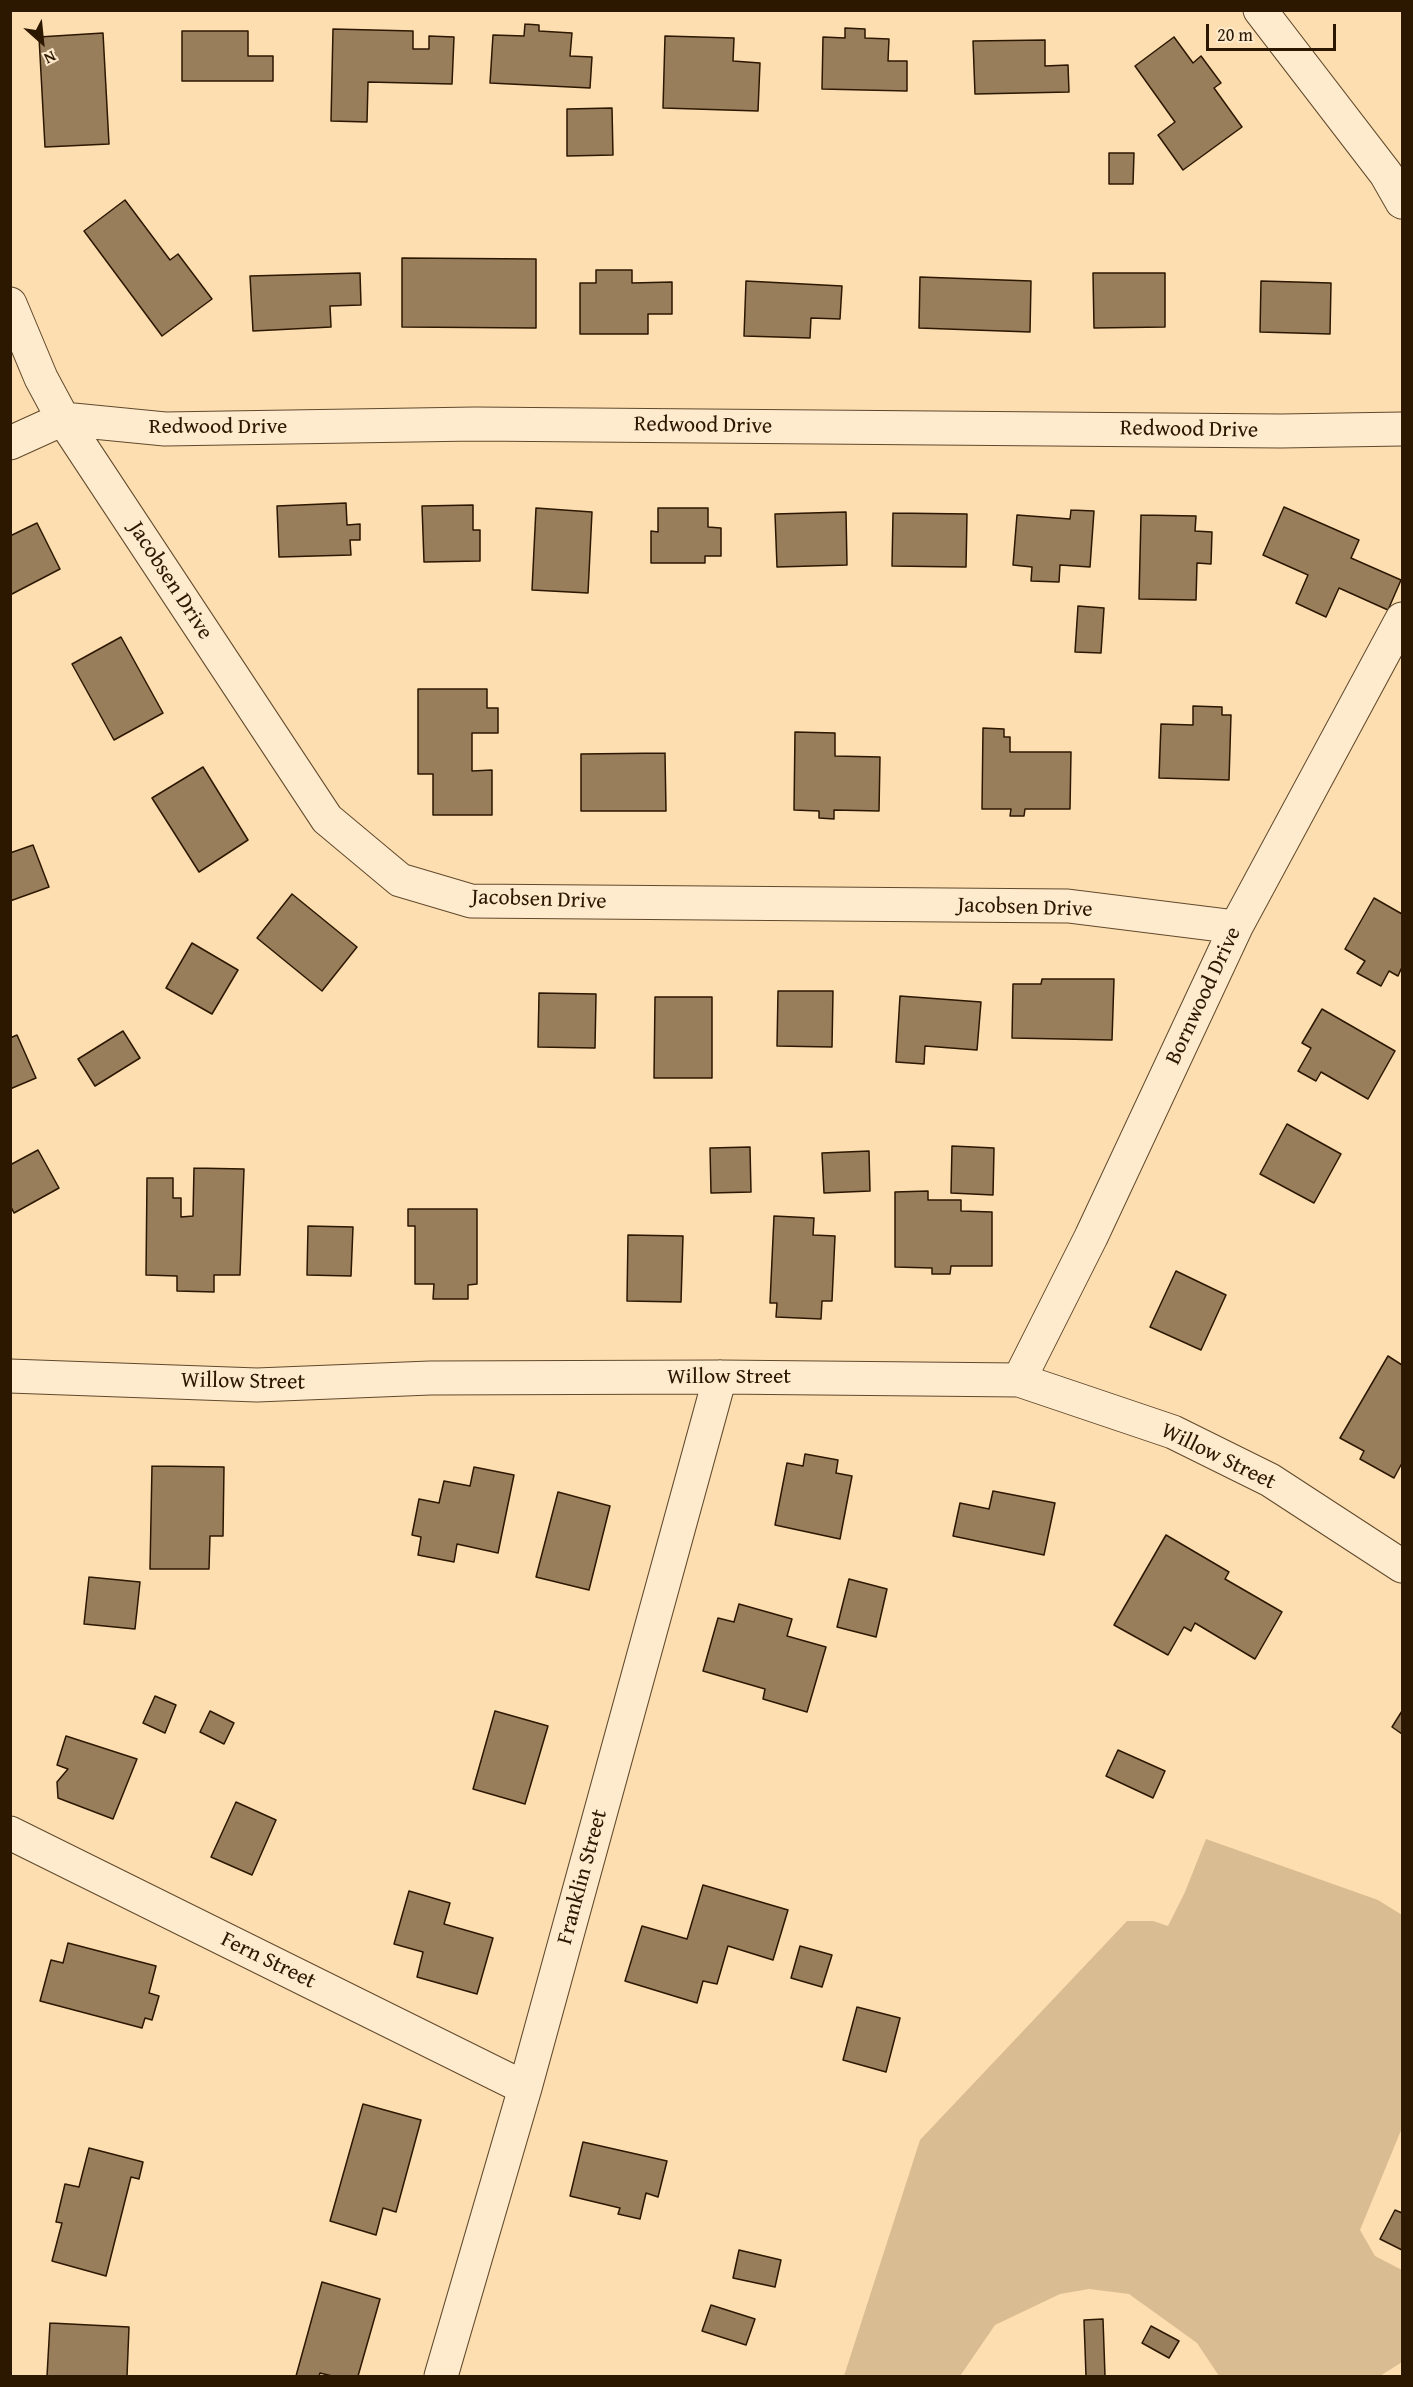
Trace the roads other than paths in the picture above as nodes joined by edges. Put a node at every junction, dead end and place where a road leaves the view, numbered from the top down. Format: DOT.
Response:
graph roads {
  1 [pos="1260,10"];
  2 [pos="1402,202"];
  3 [pos="10,304"];
  4 [pos="63,418"];
  5 [pos="1402,429"];
  6 [pos="10,443"];
  7 [pos="1402,619"];
  8 [pos="1236,927"];
  9 [pos="10,1376"];
  10 [pos="720,1377"];
  11 [pos="1019,1380"];
  12 [pos="1402,1566"];
  13 [pos="10,1833"];
  14 [pos="525,2088"];
  15 [pos="441,2376"];
  1 -- 2 [label="street"];
  3 -- 4 [label="street, Jacobsen Drive"];
  4 -- 5 [label="street, Redwood Drive"];
  4 -- 6 [label="street"];
  4 -- 8 [label="street, Jacobsen Drive"];
  7 -- 8 [label="street, Bornwood Drive"];
  8 -- 11 [label="street, Bornwood Drive"];
  9 -- 10 [label="street, Willow Street"];
  10 -- 11 [label="street, Willow Street"];
  10 -- 14 [label="street, Franklin Street"];
  11 -- 12 [label="street, Willow Street"];
  13 -- 14 [label="street, Fern Street"];
  14 -- 15 [label="street, Franklin Street"];
}
